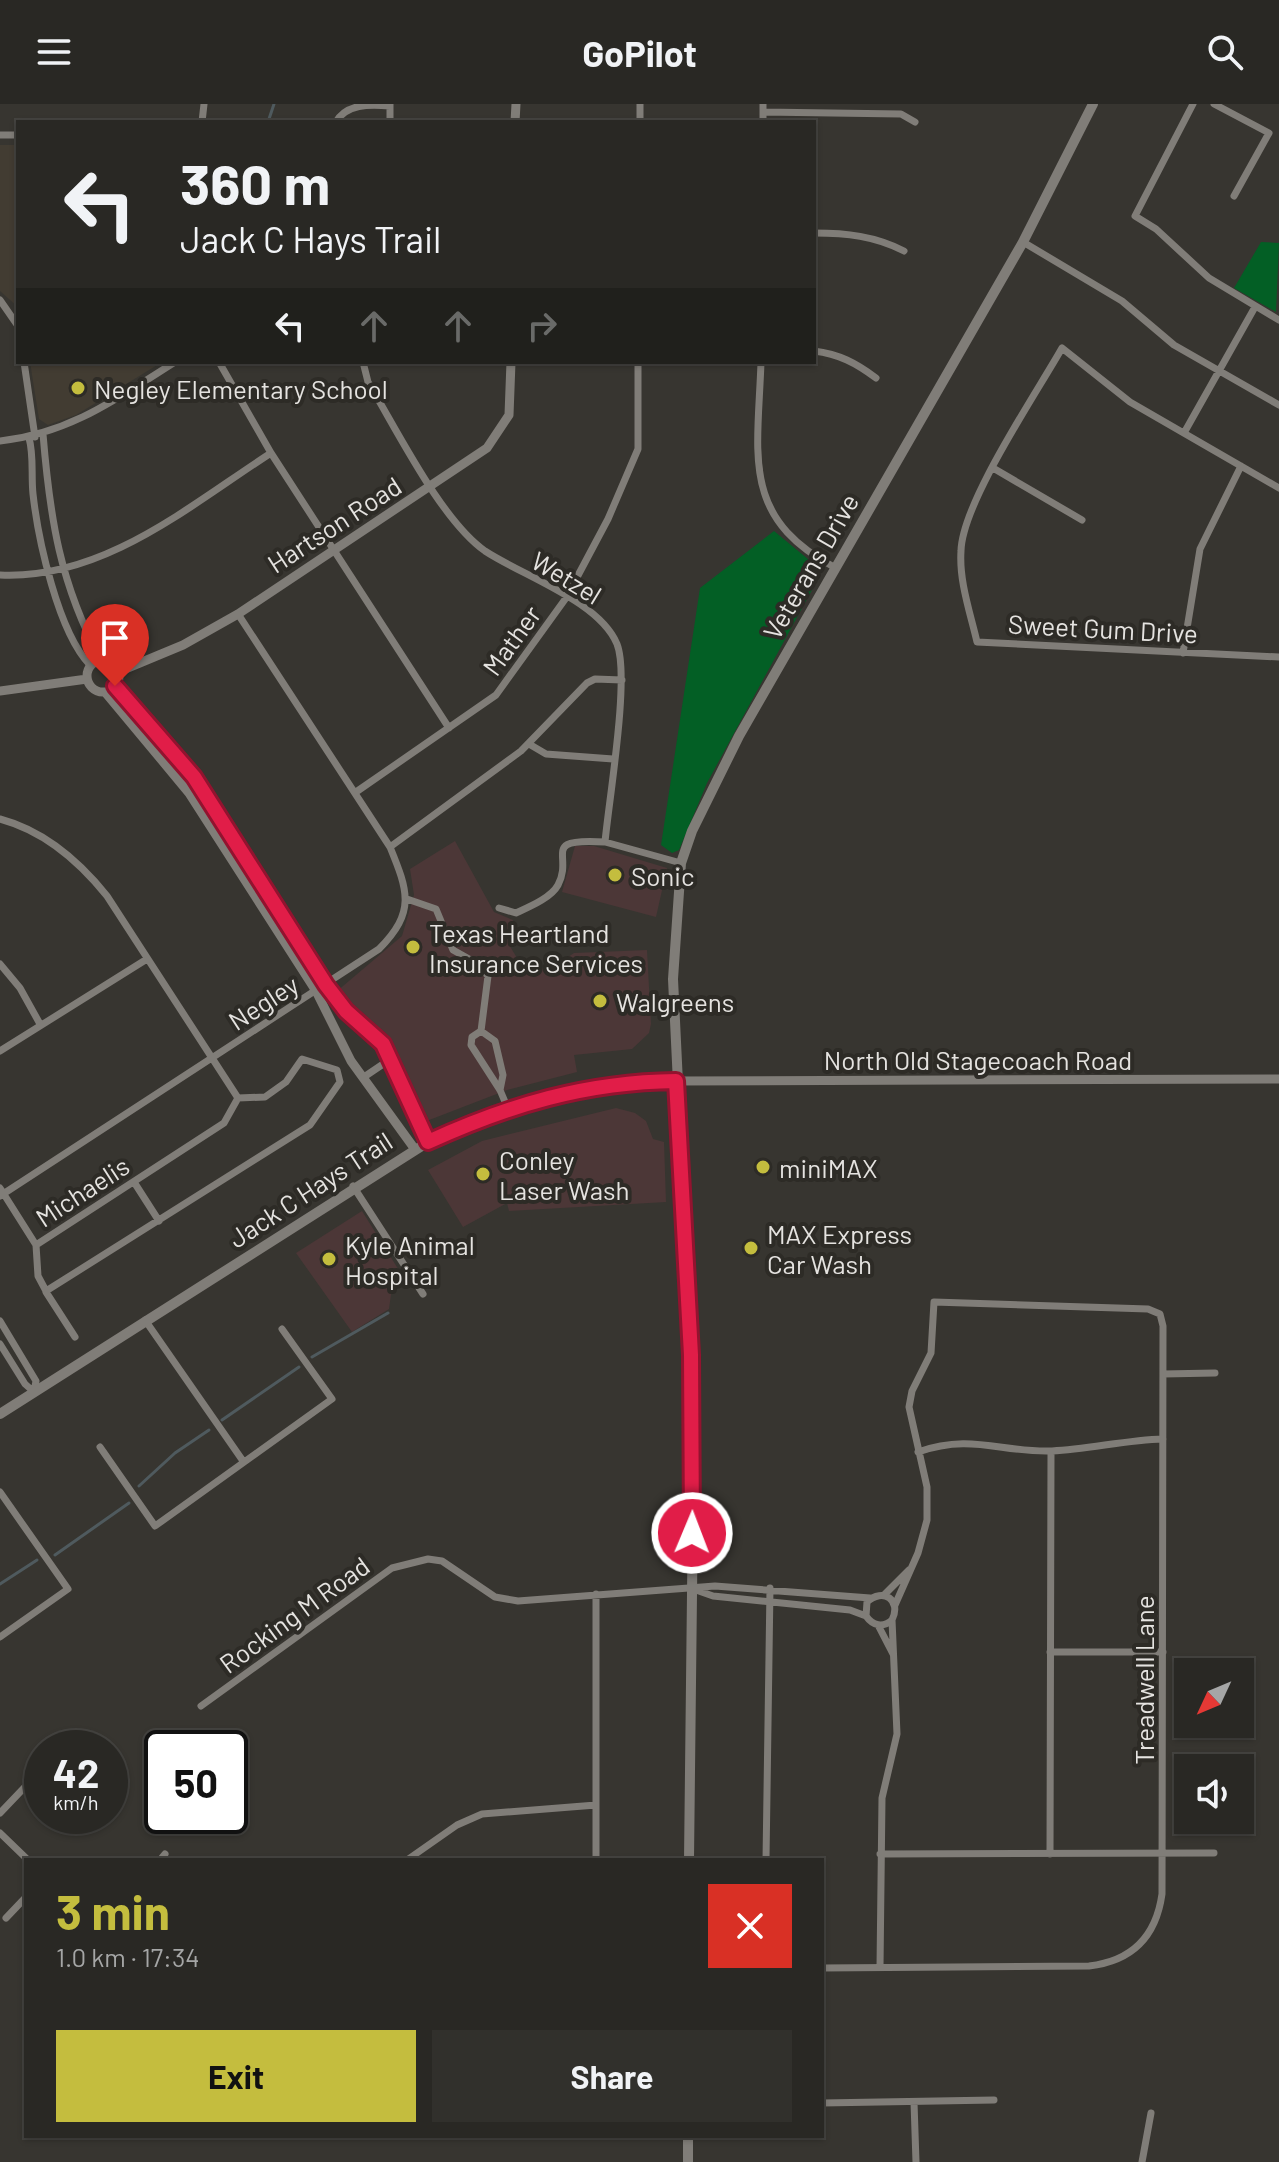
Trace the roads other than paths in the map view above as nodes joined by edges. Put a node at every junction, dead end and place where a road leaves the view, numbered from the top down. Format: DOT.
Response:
graph roads {
  1 [pos="1093,104"];
  2 [pos="1193,104"];
  3 [pos="1214,104"];
  4 [pos="390,105"];
  5 [pos="763,108"];
  6 [pos="337,120"];
  7 [pos="915,122"];
  8 [pos="1234,196"];
  9 [pos="816,233"];
  10 [pos="1023,242"];
  11 [pos="904,251"];
  12 [pos="0,300"];
  13 [pos="1255,307"];
  14 [pos="1279,320"];
  15 [pos="16,323"];
  16 [pos="816,351"];
  17 [pos="24,364"];
  18 [pos="172,364"];
  19 [pos="220,364"];
  20 [pos="364,364"];
  21 [pos="511,364"];
  22 [pos="638,364"];
  23 [pos="761,364"];
  24 [pos="1219,370"];
  25 [pos="876,378"];
  26 [pos="1279,405"];
  27 [pos="1184,433"];
  28 [pos="35,436"];
  29 [pos="0,441"];
  30 [pos="271,453"];
  31 [pos="1241,466"];
  32 [pos="993,468"];
  33 [pos="432,486"];
  34 [pos="1279,488"];
  35 [pos="1082,520"];
  36 [pos="334,550"];
  37 [pos="834,567"];
  38 [pos="63,568"];
  39 [pos="48,573"];
  40 [pos="0,575"];
  41 [pos="566,598"];
  42 [pos="238,614"];
  43 [pos="1183,653"];
  44 [pos="1279,657"];
  45 [pos="101,660"];
  46 [pos="90,665"];
  47 [pos="118,672"];
  48 [pos="87,679"];
  49 [pos="622,680"];
  50 [pos="115,686"];
  51 [pos="0,691"];
  52 [pos="105,692"];
  53 [pos="449,728"];
  54 [pos="529,744"];
  55 [pos="171,751"];
  56 [pos="613,759"];
  57 [pos="161,761"];
  58 [pos="356,792"];
  59 [pos="0,819"];
  60 [pos="225,823"];
  61 [pos="213,830"];
  62 [pos="605,842"];
  63 [pos="390,847"];
  64 [pos="681,863"];
  65 [pos="407,899"];
  66 [pos="499,908"];
  67 [pos="147,959"];
  68 [pos="0,964"];
  69 [pos="326,985"];
  70 [pos="316,991"];
  71 [pos="40,1024"];
  72 [pos="481,1031"];
  73 [pos="0,1051"];
  74 [pos="392,1058"];
  75 [pos="212,1059"];
  76 [pos="351,1061"];
  77 [pos="337,1070"];
  78 [pos="364,1077"];
  79 [pos="1279,1079"];
  80 [pos="676,1081"];
  81 [pos="500,1090"];
  82 [pos="238,1098"];
  83 [pos="508,1109"];
  84 [pos="428,1142"];
  85 [pos="414,1148"];
  86 [pos="134,1182"];
  87 [pos="353,1186"];
  88 [pos="1,1193"];
  89 [pos="159,1221"];
  90 [pos="36,1245"];
  91 [pos="46,1291"];
  92 [pos="423,1294"];
  93 [pos="145,1320"];
  94 [pos="0,1321"];
  95 [pos="282,1329"];
  96 [pos="75,1337"];
  97 [pos="0,1344"];
  98 [pos="1215,1373"];
  99 [pos="1163,1374"];
  100 [pos="34,1392"];
  101 [pos="0,1414"];
  102 [pos="1163,1439"];
  103 [pos="100,1447"];
  104 [pos="1051,1451"];
  105 [pos="918,1452"];
  106 [pos="243,1461"];
  107 [pos="0,1492"];
  108 [pos="909,1570"];
  109 [pos="690,1588"];
  110 [pos="770,1588"];
  111 [pos="596,1594"];
  112 [pos="884,1595"];
  113 [pos="870,1598"];
  114 [pos="770,1600"];
  115 [pos="895,1605"];
  116 [pos="866,1616"];
  117 [pos="892,1620"];
  118 [pos="878,1625"];
  119 [pos="0,1637"];
  120 [pos="1050,1652"];
  121 [pos="1163,1652"];
  122 [pos="893,1654"];
  123 [pos="201,1706"];
  124 [pos="24,1788"];
  125 [pos="596,1805"];
  126 [pos="0,1813"];
  127 [pos="0,1833"];
  128 [pos="421,1851"];
  129 [pos="1162,1853"];
  130 [pos="1214,1853"];
  131 [pos="880,1854"];
  132 [pos="1050,1854"];
  133 [pos="26,1858"];
  134 [pos="410,1858"];
  135 [pos="426,1858"];
  136 [pos="596,1858"];
  137 [pos="689,1858"];
  138 [pos="766,1858"];
  139 [pos="24,1899"];
  140 [pos="6,1918"];
  141 [pos="880,1967"];
  142 [pos="824,1968"];
  143 [pos="994,2100"];
  144 [pos="914,2102"];
  145 [pos="824,2103"];
  146 [pos="1151,2113"];
  147 [pos="688,2138"];
  148 [pos="688,2162"];
  149 [pos="916,2162"];
  150 [pos="1142,2162"];
  1 -- 10 [label="main road, Veterans Drive"];
  2 -- 13 [label="street"];
  3 -- 8 [label="street"];
  4 -- 6 [label="street"];
  5 -- 7 [label="street"];
  9 -- 11 [label="street"];
  10 -- 24 [label="street"];
  10 -- 37 [label="main road, Veterans Drive"];
  12 -- 15 [label="street"];
  13 -- 14 [label="street"];
  13 -- 24 [label="street"];
  16 -- 25 [label="street"];
  17 -- 28 [label="street"];
  18 -- 28 [label="street"];
  19 -- 30 [label="street"];
  20 -- 33 [label="street, Wetzel"];
  21 -- 33 [label="street, Hartson Road"];
  22 -- 41 [label="street, Mather"];
  23 -- 37 [label="street"];
  24 -- 26 [label="street"];
  24 -- 27 [label="street"];
  27 -- 31 [label="street, Sweet Gum Drive"];
  27 -- 32 [label="street, Sweet Gum Drive"];
  28 -- 29 [label="street"];
  28 -- 38 [label="street"];
  28 -- 39 [label="street"];
  30 -- 36 [label="street"];
  30 -- 38 [label="street"];
  31 -- 34 [label="street, Sweet Gum Drive"];
  31 -- 43 [label="street"];
  32 -- 35 [label="street"];
  32 -- 43 [label="street, Sweet Gum Drive"];
  33 -- 36 [label="street, Hartson Road"];
  33 -- 41 [label="street, Wetzel"];
  36 -- 42 [label="street, Hartson Road"];
  36 -- 53 [label="street"];
  37 -- 64 [label="main road, Veterans Drive"];
  38 -- 39 [label="street"];
  38 -- 45 [label="street"];
  39 -- 40 [label="street"];
  39 -- 46 [label="street"];
  41 -- 49 [label="street, Wetzel"];
  41 -- 53 [label="street, Mather"];
  42 -- 47 [label="street, Hartson Road"];
  42 -- 58 [label="street"];
  43 -- 44 [label="street, Sweet Gum Drive"];
  45 -- 46 [label="street"];
  45 -- 47 [label="street"];
  46 -- 48 [label="street"];
  47 -- 50 [label="street"];
  48 -- 51 [label="street"];
  48 -- 52 [label="street"];
  49 -- 54 [label="street"];
  49 -- 56 [label="street, Wetzel"];
  50 -- 52 [label="street"];
  50 -- 55 [label="street"];
  52 -- 57 [label="street"];
  53 -- 58 [label="street, Mather"];
  54 -- 56 [label="street"];
  54 -- 63 [label="street"];
  55 -- 57 [label="street"];
  55 -- 60 [label="street"];
  56 -- 62 [label="street, Wetzel"];
  57 -- 61 [label="street"];
  58 -- 63 [label="street"];
  59 -- 67 [label="street"];
  60 -- 61 [label="street"];
  60 -- 69 [label="street"];
  61 -- 70 [label="street"];
  62 -- 64 [label="street"];
  62 -- 66 [label="street"];
  63 -- 65 [label="street"];
  64 -- 80 [label="main road, Veterans Drive"];
  65 -- 69 [label="street, Negley"];
  65 -- 72 [label="street"];
  67 -- 71 [label="street"];
  67 -- 75 [label="street"];
  68 -- 71 [label="street"];
  69 -- 70 [label="street, Negley"];
  69 -- 74 [label="street"];
  70 -- 75 [label="street, Negley"];
  70 -- 76 [label="street"];
  71 -- 73 [label="street"];
  72 -- 81 [label="street"];
  72 -- 81 [label="street"];
  74 -- 78 [label="street"];
  74 -- 84 [label="street"];
  75 -- 82 [label="street"];
  75 -- 88 [label="street, Negley"];
  76 -- 77 [label="street"];
  76 -- 78 [label="street"];
  77 -- 82 [label="street"];
  77 -- 89 [label="street"];
  78 -- 85 [label="street"];
  79 -- 80 [label="street, North Old Stagecoach Road"];
  80 -- 83 [label="main road, Jack C Hays Trail"];
  80 -- 109 [label="main road, Veterans Drive"];
  81 -- 83 [label="street"];
  82 -- 86 [label="street, Michaelis"];
  83 -- 84 [label="main road, Jack C Hays Trail"];
  84 -- 85 [label="main road, Jack C Hays Trail"];
  85 -- 87 [label="main road, Jack C Hays Trail"];
  86 -- 89 [label="street"];
  86 -- 90 [label="street, Michaelis"];
  87 -- 92 [label="street"];
  87 -- 93 [label="main road, Jack C Hays Trail"];
  88 -- 90 [label="street"];
  89 -- 91 [label="street"];
  90 -- 91 [label="street, Michaelis"];
  91 -- 96 [label="street, Michaelis"];
  93 -- 100 [label="main road, Jack C Hays Trail"];
  93 -- 106 [label="street"];
  94 -- 100 [label="street"];
  95 -- 106 [label="street"];
  97 -- 100 [label="street"];
  98 -- 99 [label="street"];
  99 -- 102 [label="street, Treadwell Lane"];
  99 -- 105 [label="street, Treadwell Lane"];
  100 -- 101 [label="main road, Jack C Hays Trail"];
  102 -- 104 [label="street"];
  102 -- 121 [label="street, Treadwell Lane"];
  103 -- 106 [label="street"];
  104 -- 105 [label="street"];
  104 -- 120 [label="street"];
  105 -- 108 [label="street"];
  107 -- 119 [label="street"];
  108 -- 112 [label="street"];
  108 -- 115 [label="street"];
  109 -- 110 [label="street"];
  109 -- 111 [label="street, Rocking M Road"];
  109 -- 114 [label="street"];
  109 -- 137 [label="main road, Veterans Drive"];
  110 -- 113 [label="street"];
  110 -- 114 [label="street"];
  111 -- 123 [label="street, Rocking M Road"];
  111 -- 125 [label="street"];
  112 -- 113 [label="street"];
  112 -- 115 [label="street"];
  113 -- 116 [label="street"];
  114 -- 116 [label="street"];
  114 -- 138 [label="street"];
  115 -- 117 [label="street"];
  116 -- 118 [label="street"];
  117 -- 118 [label="street"];
  117 -- 122 [label="street"];
  118 -- 122 [label="street"];
  120 -- 121 [label="street"];
  120 -- 132 [label="street"];
  121 -- 129 [label="street, Treadwell Lane"];
  122 -- 131 [label="street"];
  124 -- 126 [label="street"];
  125 -- 128 [label="street"];
  125 -- 136 [label="street"];
  127 -- 133 [label="street"];
  128 -- 134 [label="street"];
  128 -- 135 [label="street"];
  129 -- 130 [label="street"];
  129 -- 132 [label="street"];
  129 -- 141 [label="street, Treadwell Lane"];
  131 -- 132 [label="street"];
  131 -- 141 [label="street"];
  139 -- 140 [label="street"];
  141 -- 142 [label="street, Treadwell Lane"];
  143 -- 144 [label="street"];
  144 -- 145 [label="street"];
  144 -- 149 [label="street"];
  146 -- 150 [label="street"];
  147 -- 148 [label="main road"];
}
